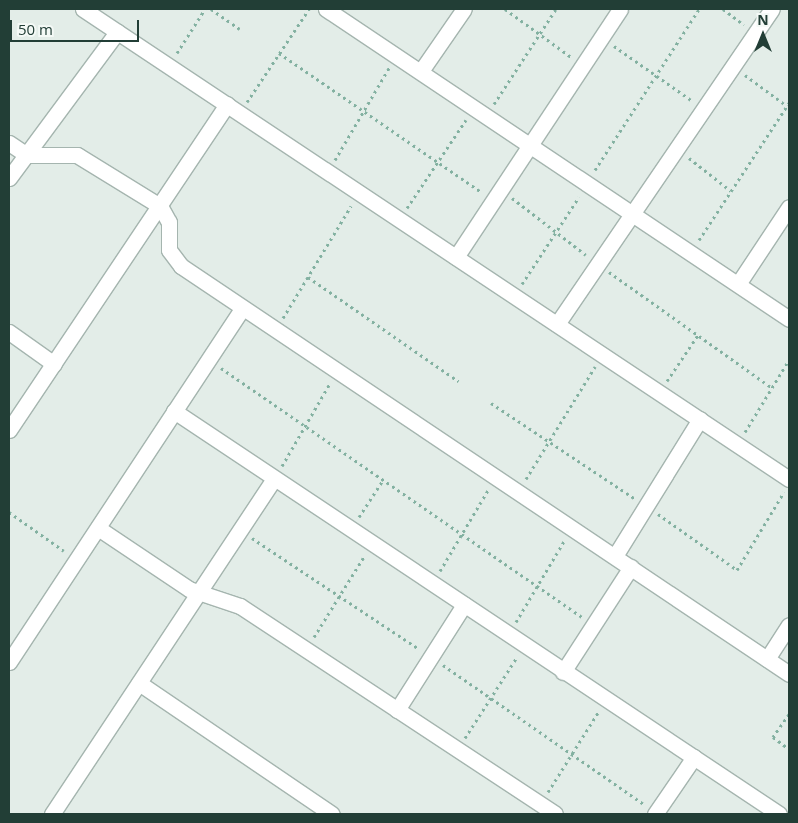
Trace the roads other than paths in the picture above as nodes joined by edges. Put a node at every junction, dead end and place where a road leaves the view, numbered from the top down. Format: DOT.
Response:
graph roads {
  1 [pos="83,9"];
  2 [pos="326,9"];
  3 [pos="464,9"];
  4 [pos="620,9"];
  5 [pos="772,9"];
  6 [pos="117,32"];
  7 [pos="421,71"];
  8 [pos="233,109"];
  9 [pos="9,144"];
  10 [pos="531,144"];
  11 [pos="27,155"];
  12 [pos="9,178"];
  13 [pos="160,206"];
  14 [pos="789,207"];
  15 [pos="633,212"];
  16 [pos="456,257"];
  17 [pos="738,284"];
  18 [pos="242,308"];
  19 [pos="789,319"];
  20 [pos="557,324"];
  21 [pos="9,332"];
  22 [pos="54,364"];
  23 [pos="174,411"];
  24 [pos="700,419"];
  25 [pos="9,430"];
  26 [pos="274,479"];
  27 [pos="789,479"];
  28 [pos="98,528"];
  29 [pos="615,556"];
  30 [pos="631,567"];
  31 [pos="199,594"];
  32 [pos="464,605"];
  33 [pos="789,625"];
  34 [pos="767,659"];
  35 [pos="9,662"];
  36 [pos="563,672"];
  37 [pos="789,674"];
  38 [pos="139,683"];
  39 [pos="397,710"];
  40 [pos="694,757"];
  41 [pos="656,813"];
  42 [pos="52,814"];
  43 [pos="332,814"];
  44 [pos="555,814"];
  45 [pos="779,814"];
  1 -- 6 [label="street"];
  2 -- 7 [label="street"];
  3 -- 7 [label="street"];
  4 -- 10 [label="street"];
  5 -- 15 [label="street"];
  6 -- 8 [label="street"];
  6 -- 11 [label="street"];
  7 -- 10 [label="street"];
  8 -- 13 [label="street"];
  8 -- 16 [label="street"];
  9 -- 11 [label="street"];
  10 -- 15 [label="street"];
  10 -- 16 [label="street"];
  11 -- 12 [label="street"];
  11 -- 13 [label="street"];
  13 -- 18 [label="street"];
  13 -- 22 [label="street"];
  14 -- 17 [label="street"];
  15 -- 17 [label="street"];
  15 -- 20 [label="street"];
  16 -- 20 [label="street"];
  17 -- 19 [label="street"];
  18 -- 23 [label="street"];
  18 -- 29 [label="street"];
  20 -- 24 [label="street"];
  21 -- 22 [label="street"];
  22 -- 25 [label="street"];
  23 -- 26 [label="street"];
  23 -- 28 [label="street"];
  24 -- 27 [label="street"];
  24 -- 29 [label="street"];
  26 -- 31 [label="street"];
  26 -- 32 [label="street"];
  28 -- 31 [label="street"];
  28 -- 35 [label="street"];
  29 -- 30 [label="street"];
  30 -- 34 [label="street"];
  30 -- 36 [label="street"];
  31 -- 38 [label="street"];
  31 -- 39 [label="street"];
  32 -- 36 [label="street"];
  32 -- 39 [label="street"];
  33 -- 34 [label="street"];
  34 -- 37 [label="street"];
  36 -- 40 [label="street"];
  38 -- 42 [label="street"];
  38 -- 43 [label="street"];
  39 -- 44 [label="street"];
  40 -- 41 [label="street"];
  40 -- 45 [label="street"];
}
